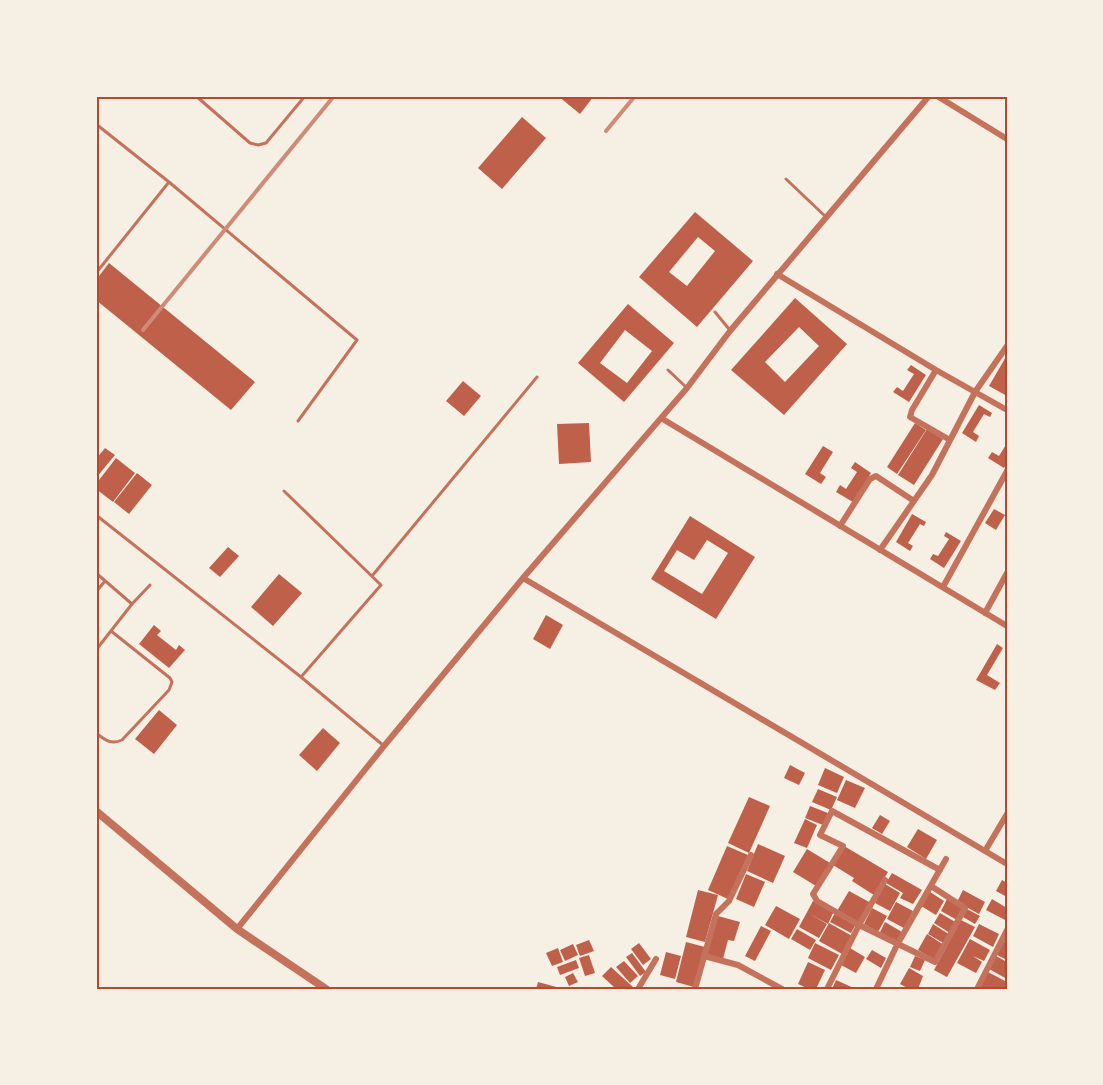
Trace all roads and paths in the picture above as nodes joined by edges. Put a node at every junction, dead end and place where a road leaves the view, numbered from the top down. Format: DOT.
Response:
graph roads {
  1 [pos="196,96"];
  2 [pos="305,96"];
  3 [pos="929,96"];
  4 [pos="937,96"];
  5 [pos="96,124"];
  6 [pos="1007,139"];
  7 [pos="786,179"];
  8 [pos="169,182"];
  9 [pos="826,216"];
  10 [pos="96,273"];
  11 [pos="777,274"];
  12 [pos="715,312"];
  13 [pos="730,331"];
  14 [pos="1007,346"];
  15 [pos="668,370"];
  16 [pos="936,370"];
  17 [pos="537,376"];
  18 [pos="687,388"];
  19 [pos="975,392"];
  20 [pos="1007,410"];
  21 [pos="661,418"];
  22 [pos="298,421"];
  23 [pos="950,440"];
  24 [pos="1007,472"];
  25 [pos="284,491"];
  26 [pos="914,501"];
  27 [pos="96,515"];
  28 [pos="840,526"];
  29 [pos="880,550"];
  30 [pos="96,573"];
  31 [pos="1007,573"];
  32 [pos="372,576"];
  33 [pos="524,578"];
  34 [pos="105,581"];
  35 [pos="150,585"];
  36 [pos="943,588"];
  37 [pos="96,592"];
  38 [pos="132,604"];
  39 [pos="985,613"];
  40 [pos="1007,626"];
  41 [pos="111,631"];
  42 [pos="96,650"];
  43 [pos="301,677"];
  44 [pos="96,733"];
  45 [pos="384,746"];
  46 [pos="96,811"];
  47 [pos="1007,814"];
  48 [pos="985,851"];
  49 [pos="750,855"];
  50 [pos="946,859"];
  51 [pos="1007,864"];
  52 [pos="940,870"];
  53 [pos="885,880"];
  54 [pos="931,886"];
  55 [pos="859,926"];
  56 [pos="237,929"];
  57 [pos="1007,930"];
  58 [pos="897,945"];
  59 [pos="704,956"];
  60 [pos="656,959"];
  61 [pos="326,989"];
  62 [pos="638,989"];
  63 [pos="695,989"];
  64 [pos="782,989"];
  65 [pos="827,989"];
  66 [pos="876,989"];
  67 [pos="977,989"];
  1 -- 2 [label="lane"];
  3 -- 9 [label="street"];
  4 -- 6 [label="street"];
  5 -- 8 [label="lane"];
  7 -- 9 [label="lane"];
  8 -- 10 [label="lane"];
  8 -- 22 [label="lane"];
  9 -- 11 [label="street"];
  11 -- 13 [label="street"];
  11 -- 16 [label="street"];
  12 -- 13 [label="lane"];
  13 -- 18 [label="street"];
  14 -- 19 [label="street"];
  15 -- 18 [label="lane"];
  16 -- 19 [label="street"];
  16 -- 23 [label="street"];
  17 -- 32 [label="lane"];
  18 -- 21 [label="street"];
  19 -- 20 [label="street"];
  19 -- 23 [label="street"];
  21 -- 28 [label="street"];
  21 -- 33 [label="street"];
  23 -- 26 [label="street"];
  24 -- 36 [label="street"];
  25 -- 32 [label="lane"];
  26 -- 28 [label="street"];
  26 -- 29 [label="street"];
  27 -- 43 [label="lane"];
  28 -- 29 [label="street"];
  29 -- 36 [label="street"];
  30 -- 34 [label="lane"];
  31 -- 39 [label="street"];
  32 -- 43 [label="lane"];
  33 -- 45 [label="street"];
  33 -- 48 [label="street"];
  34 -- 37 [label="lane"];
  34 -- 38 [label="lane"];
  35 -- 38 [label="lane"];
  36 -- 39 [label="street"];
  38 -- 41 [label="lane"];
  39 -- 40 [label="street"];
  41 -- 42 [label="lane"];
  41 -- 44 [label="lane"];
  43 -- 45 [label="lane"];
  45 -- 56 [label="street"];
  46 -- 56 [label="street"];
  47 -- 48 [label="street"];
  48 -- 51 [label="street"];
  49 -- 59 [label="street"];
  50 -- 52 [label="street"];
  52 -- 54 [label="street"];
  52 -- 55 [label="street"];
  53 -- 55 [label="street"];
  54 -- 58 [label="street"];
  54 -- 58 [label="street"];
  55 -- 58 [label="street"];
  55 -- 65 [label="street"];
  56 -- 61 [label="street"];
  57 -- 67 [label="street"];
  58 -- 66 [label="street"];
  59 -- 63 [label="street"];
  59 -- 64 [label="street"];
  60 -- 62 [label="street"];
}
